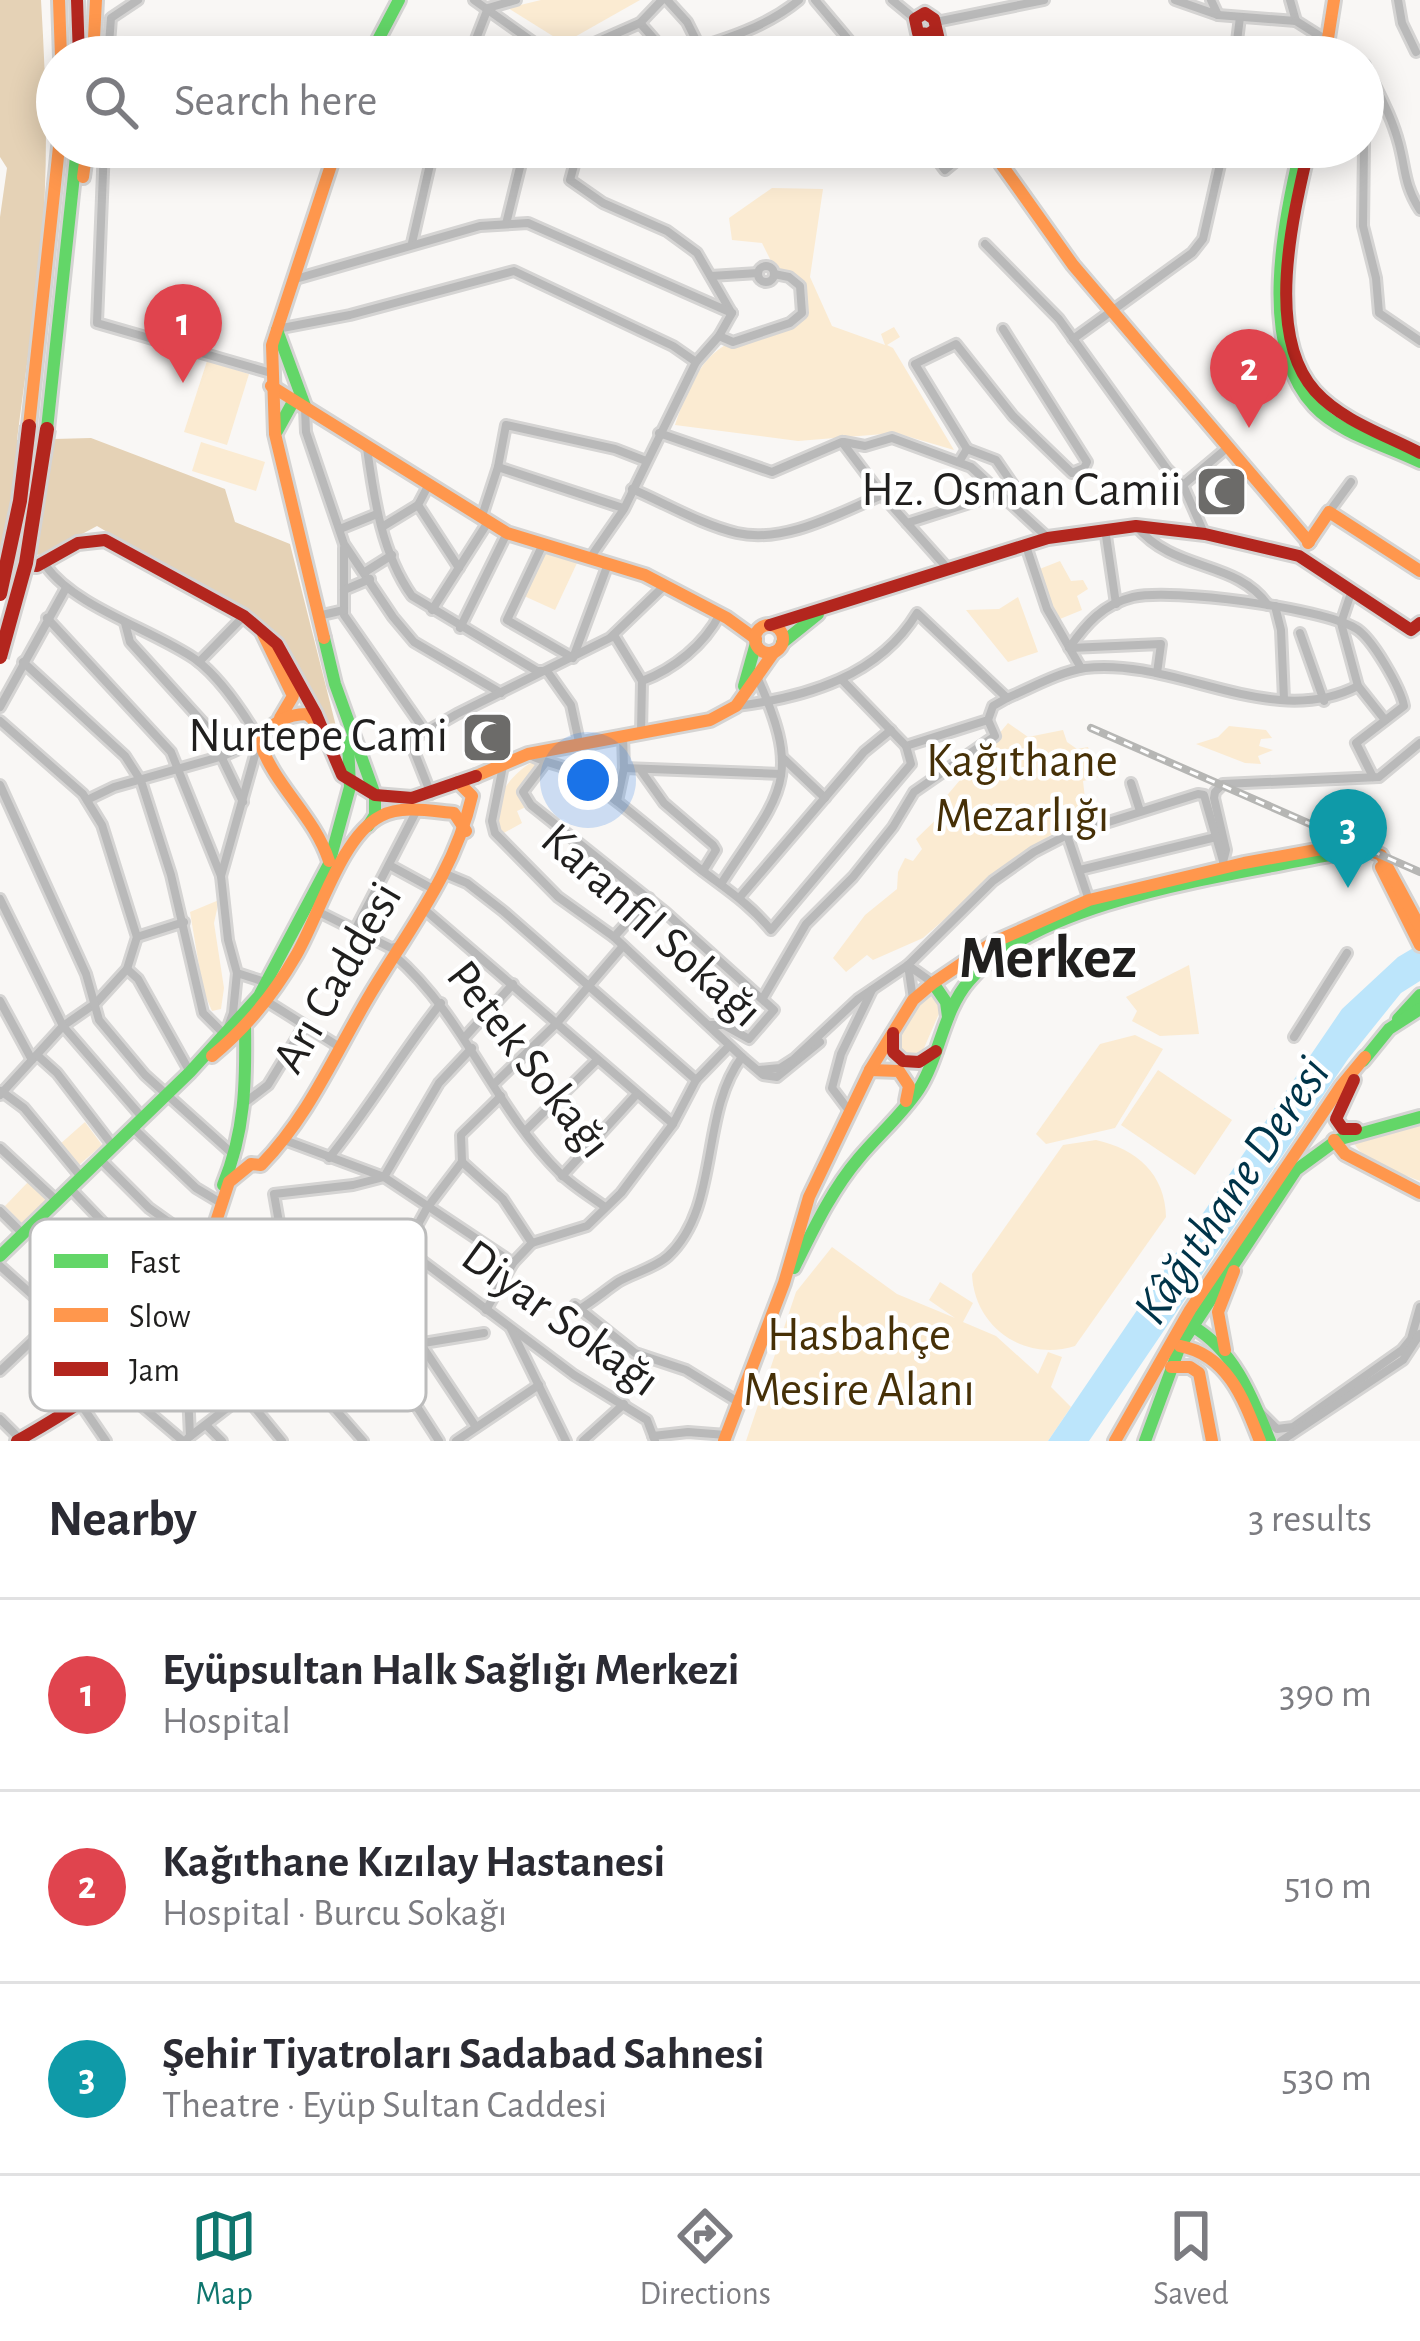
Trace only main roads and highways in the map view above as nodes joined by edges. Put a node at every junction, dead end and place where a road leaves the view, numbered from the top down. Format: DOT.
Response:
graph roads {
  1 [pos="58,0"];
  2 [pos="77,0"];
  3 [pos="96,0"];
  4 [pos="399,0"];
  5 [pos="1334,0"];
  6 [pos="60,36"];
  7 [pos="78,36"];
  8 [pos="94,36"];
  9 [pos="380,36"];
  10 [pos="1331,36"];
  11 [pos="57,168"];
  12 [pos="76,168"];
  13 [pos="82,168"];
  14 [pos="331,168"];
  15 [pos="1004,168"];
  16 [pos="1298,168"];
  17 [pos="1301,168"];
  18 [pos="72,217"];
  19 [pos="277,329"];
  20 [pos="271,380"];
  21 [pos="299,398"];
  22 [pos="275,434"];
  23 [pos="1420,453"];
  24 [pos="1420,462"];
  25 [pos="1309,542"];
  26 [pos="1299,556"];
  27 [pos="0,564"];
  28 [pos="1420,571"];
  29 [pos="0,594"];
  30 [pos="825,608"];
  31 [pos="1415,627"];
  32 [pos="261,631"];
  33 [pos="762,633"];
  34 [pos="778,647"];
  35 [pos="0,656"];
  36 [pos="739,700"];
  37 [pos="342,703"];
  38 [pos="279,720"];
  39 [pos="320,726"];
  40 [pos="496,766"];
  41 [pos="360,788"];
  42 [pos="444,789"];
  43 [pos="471,800"];
  44 [pos="454,813"];
  45 [pos="342,826"];
  46 [pos="368,826"];
  47 [pos="466,831"];
  48 [pos="357,840"];
  49 [pos="1283,861"];
  50 [pos="329,864"];
  51 [pos="1417,927"];
  52 [pos="274,982"];
  53 [pos="933,983"];
  54 [pos="1420,995"];
  55 [pos="1420,1009"];
  56 [pos="245,1026"];
  57 [pos="948,1027"];
  58 [pos="1389,1029"];
  59 [pos="893,1030"];
  60 [pos="227,1039"];
  61 [pos="940,1047"];
  62 [pos="1365,1058"];
  63 [pos="243,1060"];
  64 [pos="870,1070"];
  65 [pos="904,1110"];
  66 [pos="1420,1117"];
  67 [pos="1370,1128"];
  68 [pos="1334,1140"];
  69 [pos="235,1156"];
  70 [pos="251,1164"];
  71 [pos="1420,1193"];
  72 [pos="220,1203"];
  73 [pos="38,1219"];
  74 [pos="216,1219"];
  75 [pos="30,1227"];
  76 [pos="0,1256"];
  77 [pos="1235,1264"];
  78 [pos="784,1283"];
  79 [pos="1187,1325"];
  80 [pos="1180,1346"];
  81 [pos="1231,1364"];
  82 [pos="1172,1367"];
  83 [pos="66,1411"];
  84 [pos="1214,1436"];
  85 [pos="725,1438"];
  86 [pos="20,1440"];
  87 [pos="1111,1441"];
  88 [pos="1145,1441"];
  89 [pos="1259,1441"];
  90 [pos="1270,1441"];
  1 -- 6 [label="main road"];
  2 -- 7 [label="main road"];
  3 -- 8 [label="main road"];
  4 -- 9 [label="main road"];
  5 -- 10 [label="main road"];
  11 -- 29 [label="main road, bridge"];
  12 -- 18 [label="main road"];
  13 -- 18 [label="main road"];
  14 -- 19 [label="main road"];
  15 -- 25 [label="main road"];
  16 -- 24 [label="main road"];
  17 -- 23 [label="main road"];
  18 -- 35 [label="main road, bridge"];
  19 -- 20 [label="main road"];
  19 -- 21 [label="main road"];
  20 -- 21 [label="main road"];
  20 -- 22 [label="main road"];
  21 -- 22 [label="main road"];
  21 -- 33 [label="main road"];
  22 -- 37 [label="main road"];
  25 -- 26 [label="main road"];
  25 -- 28 [label="main road"];
  26 -- 30 [label="main road"];
  26 -- 31 [label="main road"];
  27 -- 32 [label="main road"];
  30 -- 33 [label="main road"];
  30 -- 34 [label="main road"];
  32 -- 38 [label="main road"];
  32 -- 39 [label="main road"];
  33 -- 34 [label="main road"];
  33 -- 34 [label="main road"];
  33 -- 36 [label="main road"];
  34 -- 36 [label="main road"];
  36 -- 40 [label="main road"];
  37 -- 41 [label="main road"];
  37 -- 41 [label="main road"];
  38 -- 39 [label="main road"];
  38 -- 50 [label="main road"];
  39 -- 41 [label="main road"];
  40 -- 42 [label="main road"];
  40 -- 43 [label="main road"];
  41 -- 42 [label="main road"];
  41 -- 45 [label="main road"];
  41 -- 46 [label="main road"];
  42 -- 43 [label="main road"];
  42 -- 44 [label="main road"];
  43 -- 44 [label="main road"];
  43 -- 47 [label="main road"];
  44 -- 46 [label="main road"];
  44 -- 47 [label="main road"];
  45 -- 48 [label="main road"];
  45 -- 50 [label="main road"];
  46 -- 48 [label="main road"];
  47 -- 70 [label="main road, Arı Caddesi"];
  48 -- 52 [label="main road"];
  49 -- 51 [label="main road"];
  49 -- 53 [label="main road"];
  49 -- 57 [label="main road"];
  50 -- 52 [label="main road"];
  52 -- 56 [label="main road"];
  52 -- 60 [label="main road"];
  53 -- 57 [label="main road"];
  53 -- 59 [label="main road"];
  54 -- 58 [label="main road"];
  55 -- 58 [label="main road"];
  56 -- 60 [label="main road"];
  56 -- 63 [label="main road"];
  57 -- 61 [label="main road"];
  58 -- 62 [label="main road"];
  59 -- 61 [label="main road"];
  59 -- 64 [label="main road"];
  60 -- 63 [label="main road"];
  60 -- 73 [label="main road"];
  61 -- 65 [label="main road"];
  62 -- 67 [label="main road"];
  62 -- 79 [label="main road"];
  63 -- 69 [label="main road"];
  64 -- 65 [label="main road"];
  64 -- 78 [label="main road"];
  65 -- 78 [label="main road"];
  66 -- 67 [label="main road"];
  67 -- 68 [label="main road"];
  68 -- 71 [label="main road"];
  68 -- 77 [label="main road"];
  69 -- 70 [label="main road"];
  69 -- 72 [label="main road"];
  70 -- 72 [label="main road"];
  72 -- 74 [label="main road"];
  75 -- 76 [label="main road"];
  77 -- 79 [label="main road"];
  77 -- 81 [label="main road"];
  78 -- 85 [label="main road"];
  79 -- 80 [label="main road"];
  79 -- 81 [label="main road"];
  79 -- 87 [label="main road"];
  80 -- 82 [label="main road"];
  80 -- 89 [label="main road"];
  81 -- 90 [label="main road"];
  82 -- 84 [label="main road"];
  82 -- 88 [label="main road"];
  83 -- 86 [label="main road"];
}
